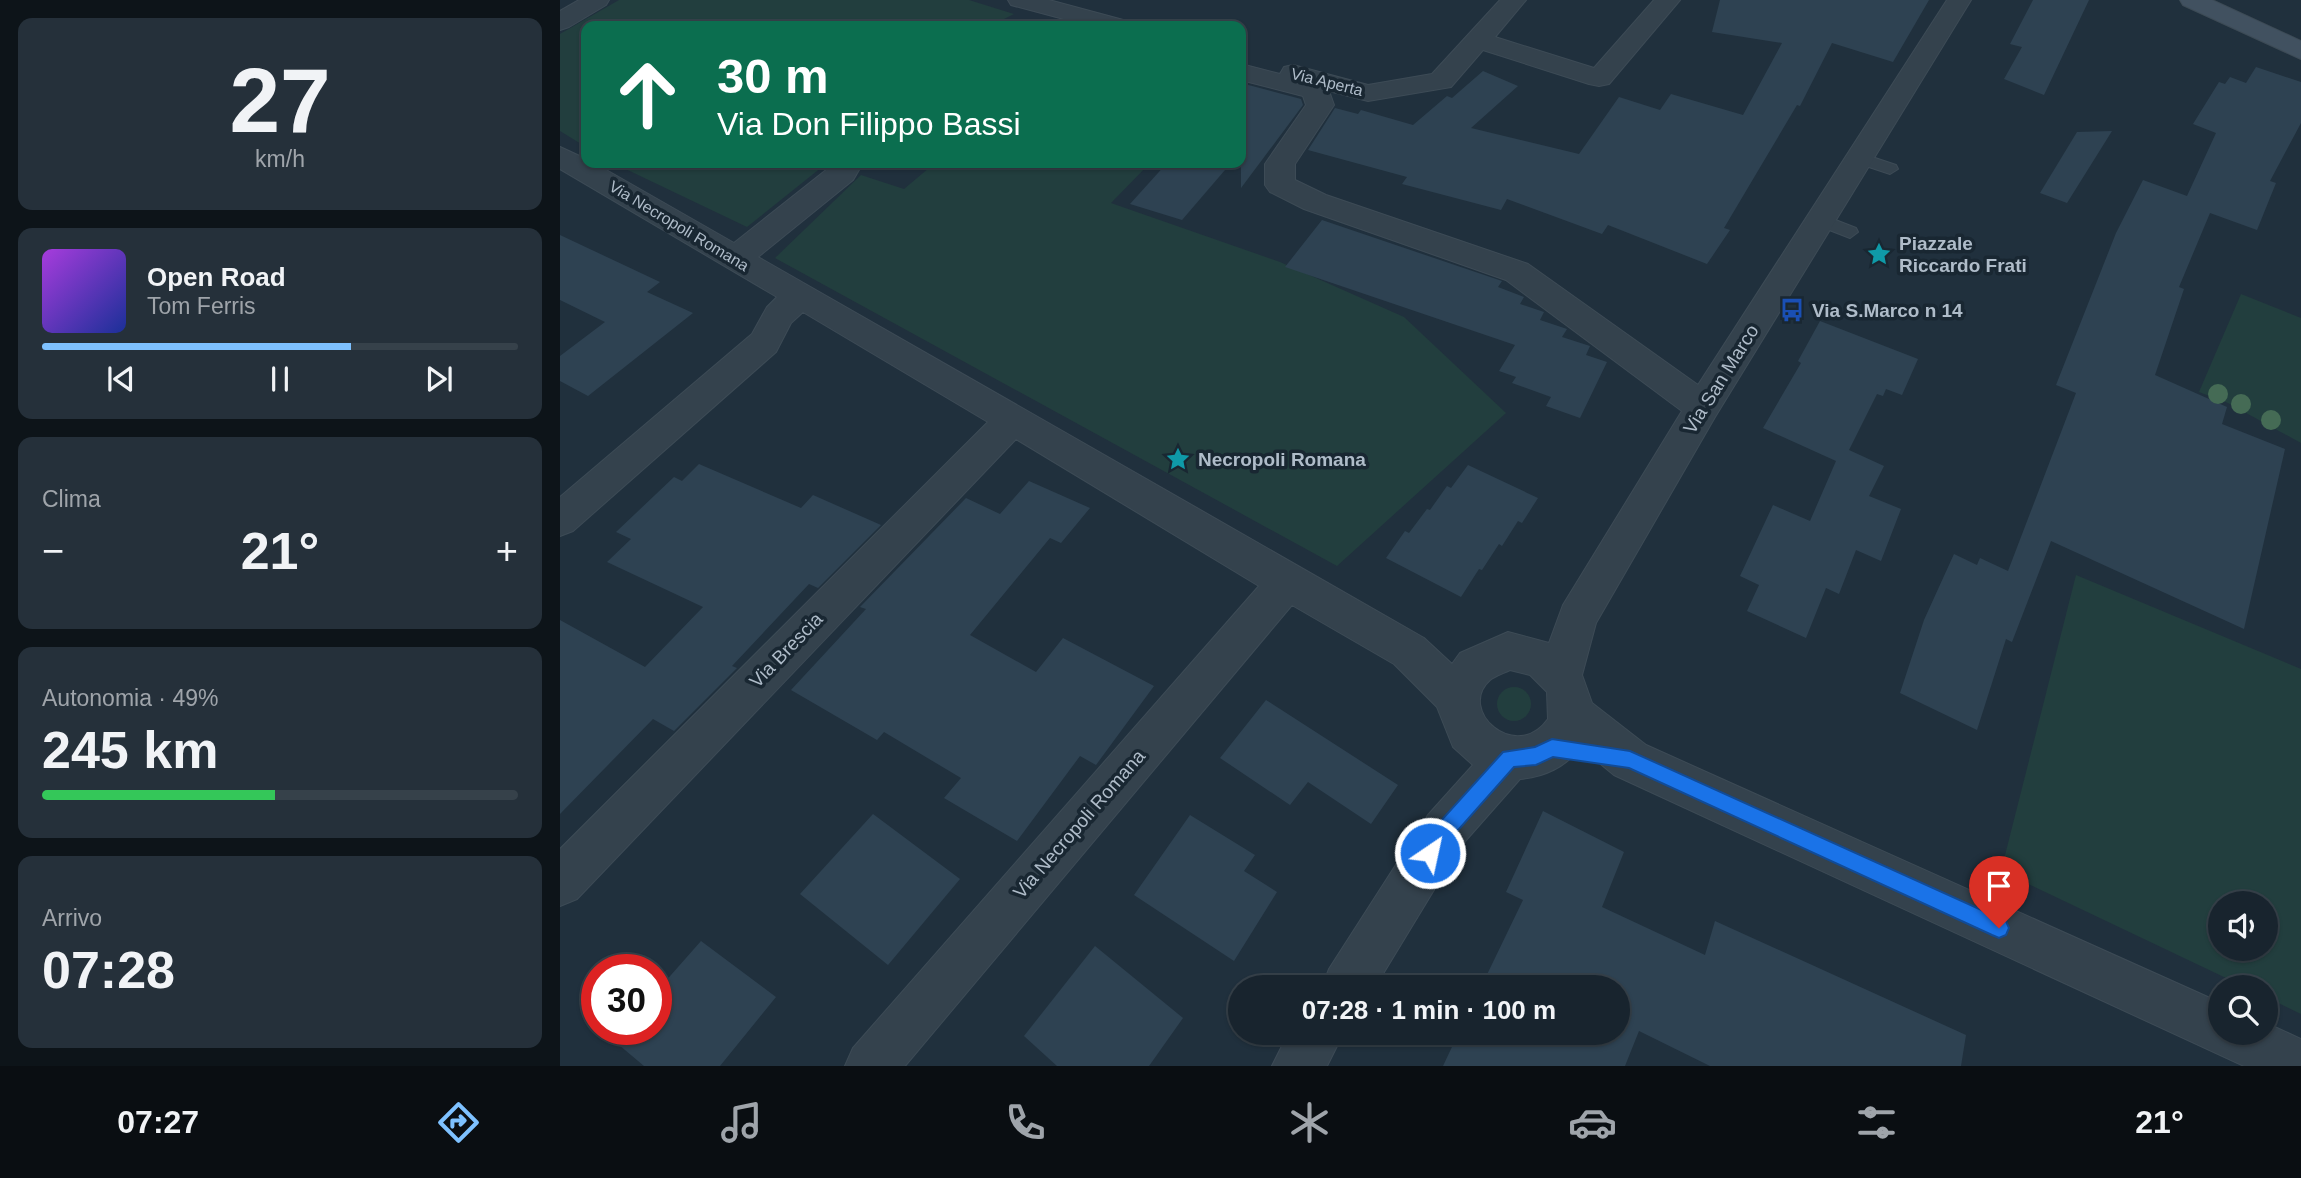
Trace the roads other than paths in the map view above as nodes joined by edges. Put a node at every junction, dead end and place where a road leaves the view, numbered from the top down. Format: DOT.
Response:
graph roads {
  1 [pos="597,0"];
  2 [pos="1020,0"];
  3 [pos="1514,0"];
  4 [pos="1668,0"];
  5 [pos="1959,0"];
  6 [pos="2192,0"];
  7 [pos="1099,21"];
  8 [pos="560,22"];
  9 [pos="1478,40"];
  10 [pos="2301,51"];
  11 [pos="1246,60"];
  12 [pos="1246,73"];
  13 [pos="560,156"];
  14 [pos="1860,158"];
  15 [pos="846,168"];
  16 [pos="1890,169"];
  17 [pos="734,259"];
  18 [pos="798,296"];
  19 [pos="829,314"];
  20 [pos="764,343"];
  21 [pos="1703,407"];
  22 [pos="1013,419"];
  23 [pos="560,520"];
  24 [pos="1287,582"];
  25 [pos="1409,651"];
  26 [pos="1487,657"];
  27 [pos="1457,697"];
  28 [pos="1554,698"];
  29 [pos="1491,749"];
  30 [pos="560,881"];
  31 [pos="1354,975"];
  32 [pos="2208,1023"];
  33 [pos="1311,1045"];
  34 [pos="2257,1045"];
  35 [pos="871,1066"];
  36 [pos="1298,1066"];
  37 [pos="2301,1066"];
  1 -- 8 [label="street"];
  2 -- 7 [label="street"];
  3 -- 9 [label="street, Via Aperta"];
  4 -- 9 [label="street"];
  5 -- 14 [label="street, Via San Marco"];
  6 -- 10 [label="street"];
  9 -- 11 [label="street, Via Aperta"];
  12 -- 21 [label="street, Via Aperta"];
  13 -- 17 [label="street, Via Necropoli Romana"];
  14 -- 16 [label="lane"];
  14 -- 21 [label="street, Via San Marco"];
  15 -- 17 [label="street"];
  17 -- 18 [label="street, Via Necropoli Romana"];
  18 -- 19 [label="street, Via Necropoli Romana"];
  18 -- 20 [label="street"];
  19 -- 20 [label="street"];
  19 -- 22 [label="street, Via Necropoli Romana"];
  20 -- 23 [label="street"];
  21 -- 28 [label="street, Via San Marco"];
  22 -- 24 [label="street, Via Necropoli Romana"];
  22 -- 30 [label="street, Via Brescia"];
  24 -- 25 [label="street, Via Necropoli Romana"];
  24 -- 35 [label="street, Via Necropoli Romana"];
  25 -- 26 [label="street, Via Necropoli Romana"];
  25 -- 27 [label="street, Via Necropoli Romana"];
  26 -- 27 [label="street"];
  26 -- 28 [label="street"];
  27 -- 29 [label="street"];
  28 -- 29 [label="street"];
  28 -- 32 [label="street"];
  29 -- 31 [label="street"];
  33 -- 36 [label="street"];
  34 -- 37 [label="street"];
}
